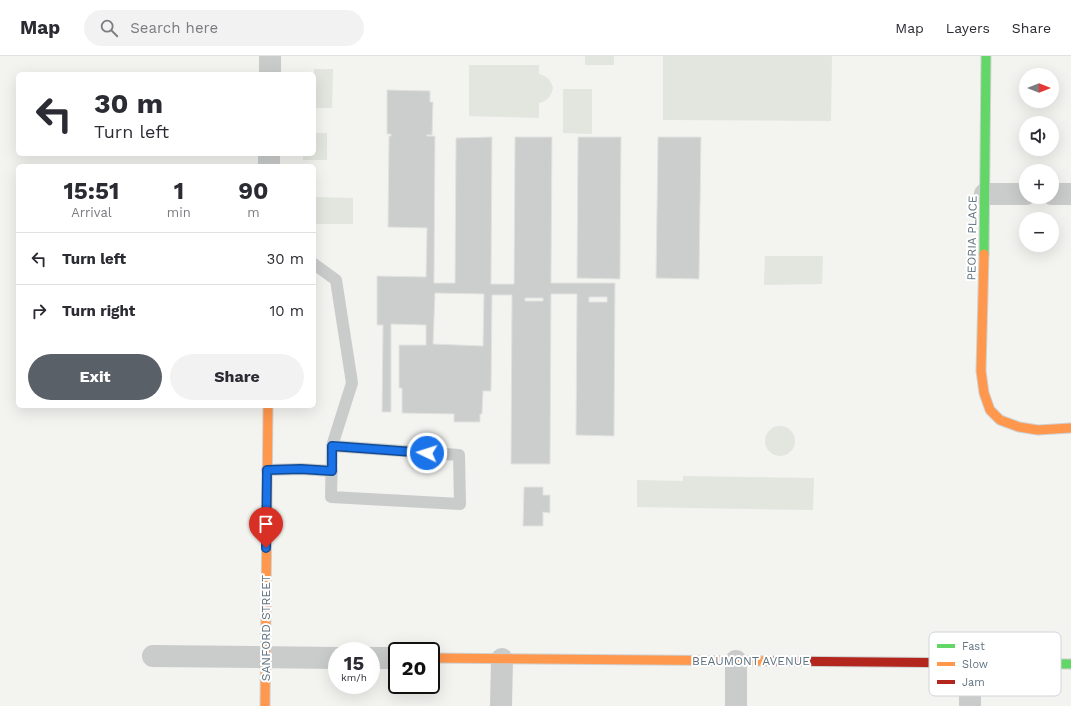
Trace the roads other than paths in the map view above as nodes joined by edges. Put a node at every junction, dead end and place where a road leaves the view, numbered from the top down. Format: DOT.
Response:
graph roads {
  1 [pos="270,56"];
  2 [pos="986,56"];
  3 [pos="270,72"];
  4 [pos="985,194"];
  5 [pos="1019,194"];
  6 [pos="1059,194"];
  7 [pos="1071,194"];
  8 [pos="316,265"];
  9 [pos="268,408"];
  10 [pos="1071,428"];
  11 [pos="332,446"];
  12 [pos="267,470"];
  13 [pos="332,471"];
  14 [pos="153,656"];
  15 [pos="266,657"];
  16 [pos="328,658"];
  17 [pos="440,658"];
  18 [pos="502,659"];
  19 [pos="736,661"];
  20 [pos="929,663"];
  21 [pos="1061,664"];
  22 [pos="1071,664"];
  23 [pos="265,706"];
  24 [pos="501,706"];
  25 [pos="736,706"];
  1 -- 3 [label="street"];
  2 -- 4 [label="street, PEORIA PLACE"];
  4 -- 5 [label="street"];
  4 -- 10 [label="street, PEORIA PLACE"];
  6 -- 7 [label="street"];
  8 -- 11 [label="lane"];
  9 -- 12 [label="street, SANFORD STREET"];
  11 -- 13 [label="lane"];
  11 -- 13 [label="lane"];
  12 -- 13 [label="lane"];
  12 -- 15 [label="street, SANFORD STREET"];
  14 -- 15 [label="street"];
  15 -- 16 [label="street"];
  15 -- 23 [label="street, SANFORD STREET"];
  17 -- 18 [label="street, BEAUMONT AVENUE"];
  18 -- 19 [label="street, BEAUMONT AVENUE"];
  18 -- 24 [label="street"];
  19 -- 20 [label="street, BEAUMONT AVENUE"];
  19 -- 25 [label="street"];
  21 -- 22 [label="street, BEAUMONT AVENUE"];
}
